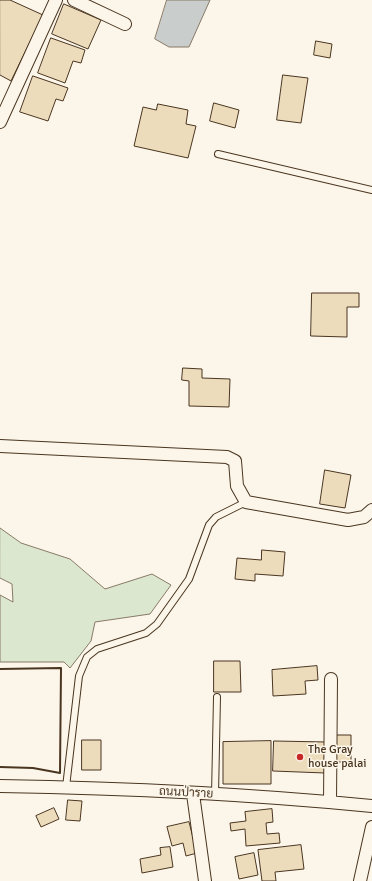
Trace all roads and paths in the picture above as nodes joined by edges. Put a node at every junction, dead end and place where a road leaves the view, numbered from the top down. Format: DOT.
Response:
graph roads {
  1 [pos="56,0"];
  2 [pos="74,0"];
  3 [pos="125,24"];
  4 [pos="4,105"];
  5 [pos="0,122"];
  6 [pos="218,154"];
  7 [pos="372,190"];
  8 [pos="0,446"];
  9 [pos="246,502"];
  10 [pos="372,510"];
  11 [pos="331,679"];
  12 [pos="217,697"];
  13 [pos="0,786"];
  14 [pos="66,787"];
  15 [pos="193,794"];
  16 [pos="215,795"];
  17 [pos="330,802"];
  18 [pos="372,806"];
  19 [pos="372,827"];
  20 [pos="205,881"];
  21 [pos="360,881"];
  1 -- 4 [label="street"];
  2 -- 3 [label="street"];
  4 -- 5 [label="street"];
  6 -- 7 [label="lane"];
  8 -- 9 [label="street"];
  9 -- 10 [label="street"];
  9 -- 14 [label="lane"];
  11 -- 17 [label="street"];
  12 -- 16 [label="lane"];
  13 -- 14 [label="street, ถนนป่าราย"];
  14 -- 15 [label="street, ถนนป่าราย"];
  15 -- 16 [label="street, ถนนป่าราย"];
  15 -- 20 [label="street"];
  16 -- 17 [label="street, ถนนป่าราย"];
  17 -- 18 [label="street, ถนนป่าราย"];
  19 -- 21 [label="street"];
}
